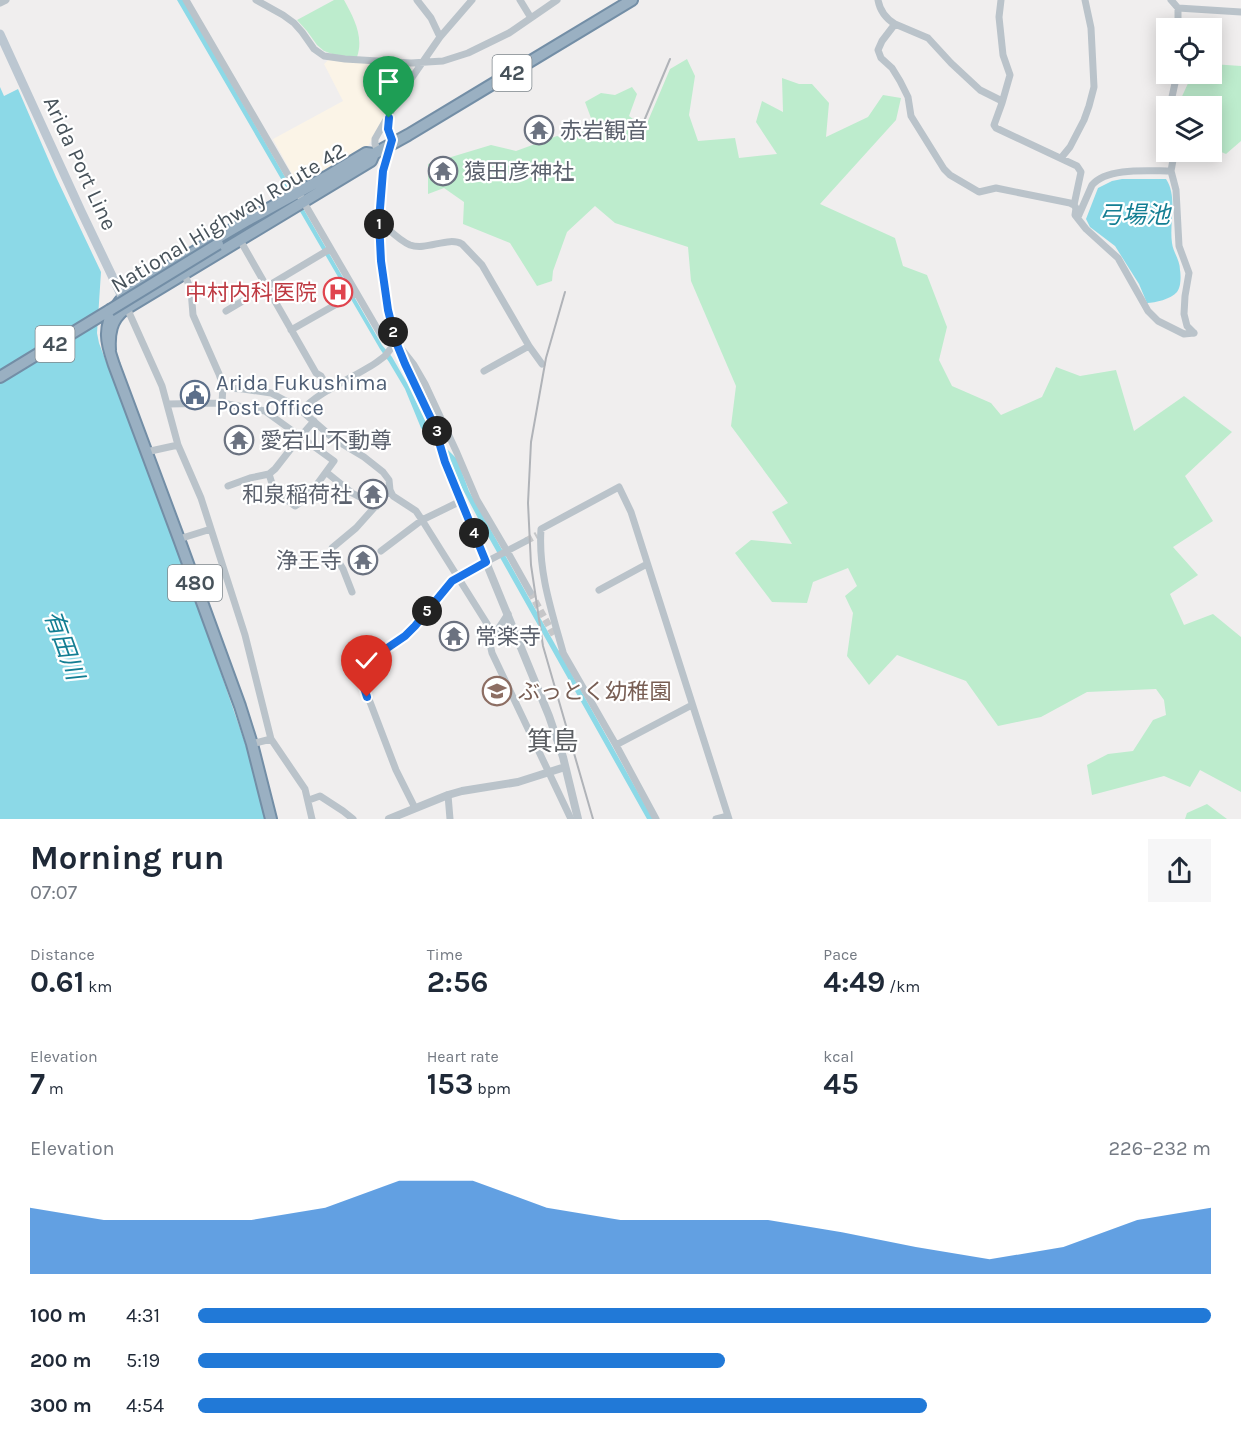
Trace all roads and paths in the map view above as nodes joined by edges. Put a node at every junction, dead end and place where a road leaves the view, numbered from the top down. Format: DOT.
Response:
graph roads {
  1 [pos="6,0"];
  2 [pos="186,0"];
  3 [pos="256,0"];
  4 [pos="417,0"];
  5 [pos="472,0"];
  6 [pos="520,0"];
  7 [pos="878,0"];
  8 [pos="1000,0"];
  9 [pos="1085,0"];
  10 [pos="1171,0"];
  11 [pos="627,1"];
  12 [pos="554,2"];
  13 [pos="0,3"];
  14 [pos="1178,8"];
  15 [pos="1241,12"];
  16 [pos="531,18"];
  17 [pos="1178,18"];
  18 [pos="896,24"];
  19 [pos="0,34"];
  20 [pos="440,37"];
  21 [pos="422,63"];
  22 [pos="1002,103"];
  23 [pos="391,112"];
  24 [pos="391,145"];
  25 [pos="376,153"];
  26 [pos="1061,158"];
  27 [pos="1173,162"];
  28 [pos="383,171"];
  29 [pos="1171,171"];
  30 [pos="300,197"];
  31 [pos="1074,205"];
  32 [pos="1077,219"];
  33 [pos="379,221"];
  34 [pos="240,240"];
  35 [pos="330,249"];
  36 [pos="175,263"];
  37 [pos="183,274"];
  38 [pos="266,287"];
  39 [pos="356,293"];
  40 [pos="125,303"];
  41 [pos="226,311"];
  42 [pos="291,330"];
  43 [pos="396,342"];
  44 [pos="529,346"];
  45 [pos="542,364"];
  46 [pos="484,371"];
  47 [pos="0,377"];
  48 [pos="223,386"];
  49 [pos="329,390"];
  50 [pos="222,403"];
  51 [pos="168,404"];
  52 [pos="303,410"];
  53 [pos="314,421"];
  54 [pos="300,436"];
  55 [pos="178,445"];
  56 [pos="146,452"];
  57 [pos="327,472"];
  58 [pos="269,474"];
  59 [pos="228,486"];
  60 [pos="390,490"];
  61 [pos="461,501"];
  62 [pos="377,506"];
  63 [pos="422,520"];
  64 [pos="211,529"];
  65 [pos="179,539"];
  66 [pos="526,541"];
  67 [pos="381,550"];
  68 [pos="507,551"];
  69 [pos="486,562"];
  70 [pos="647,564"];
  71 [pos="457,578"];
  72 [pos="599,591"];
  73 [pos="352,592"];
  74 [pos="530,592"];
  75 [pos="508,614"];
  76 [pos="554,635"];
  77 [pos="493,638"];
  78 [pos="563,652"];
  79 [pos="692,705"];
  80 [pos="271,739"];
  81 [pos="252,744"];
  82 [pos="616,745"];
  83 [pos="566,766"];
  84 [pos="549,773"];
  85 [pos="448,795"];
  86 [pos="309,800"];
  87 [pos="415,808"];
  88 [pos="728,817"];
  89 [pos="271,819"];
  90 [pos="312,819"];
  91 [pos="353,819"];
  92 [pos="389,819"];
  93 [pos="450,819"];
  94 [pos="571,819"];
  95 [pos="578,819"];
  96 [pos="656,819"];
  97 [pos="716,819"];
  1 -- 13 [label="street"];
  2 -- 30 [label="street"];
  3 -- 21 [label="street"];
  4 -- 20 [label="street"];
  5 -- 20 [label="street"];
  6 -- 16 [label="street"];
  7 -- 18 [label="street"];
  8 -- 22 [label="street"];
  9 -- 26 [label="street"];
  10 -- 14 [label="street"];
  11 -- 24 [label="highway, National Highway Route 42 / 42"];
  12 -- 16 [label="street"];
  14 -- 15 [label="street"];
  14 -- 17 [label="street"];
  16 -- 21 [label="street"];
  18 -- 22 [label="street"];
  18 -- 31 [label="street"];
  19 -- 40 [label="main road, Arida Port Line"];
  20 -- 21 [label="street"];
  21 -- 23 [label="street"];
  22 -- 26 [label="street"];
  23 -- 24 [label="street"];
  23 -- 25 [label="street"];
  24 -- 25 [label="highway, National Highway Route 42 / 42"];
  24 -- 28 [label="street"];
  25 -- 28 [label="street"];
  25 -- 30 [label="highway, National Highway Route 42 / 42"];
  26 -- 31 [label="street"];
  27 -- 29 [label="street"];
  28 -- 33 [label="street"];
  29 -- 32 [label="street"];
  29 -- 32 [label="street"];
  30 -- 34 [label="highway"];
  30 -- 35 [label="street"];
  30 -- 36 [label="highway, 480"];
  30 -- 47 [label="highway, National Highway Route 42 / 42, bridge"];
  31 -- 32 [label="street"];
  33 -- 43 [label="street"];
  33 -- 44 [label="street"];
  34 -- 37 [label="highway"];
  34 -- 38 [label="street"];
  35 -- 38 [label="street"];
  35 -- 39 [label="street"];
  36 -- 37 [label="street"];
  36 -- 40 [label="highway, 480"];
  37 -- 40 [label="highway"];
  37 -- 48 [label="street"];
  38 -- 41 [label="street"];
  38 -- 42 [label="street"];
  39 -- 42 [label="street"];
  39 -- 43 [label="street"];
  40 -- 51 [label="street"];
  40 -- 56 [label="highway, 480"];
  42 -- 49 [label="street"];
  43 -- 49 [label="street"];
  43 -- 61 [label="street"];
  43 -- 68 [label="street"];
  44 -- 45 [label="street"];
  44 -- 46 [label="street"];
  48 -- 50 [label="street"];
  48 -- 52 [label="street"];
  49 -- 52 [label="street"];
  50 -- 51 [label="street"];
  50 -- 54 [label="street"];
  51 -- 55 [label="street"];
  52 -- 53 [label="street"];
  53 -- 54 [label="street"];
  53 -- 60 [label="street"];
  54 -- 57 [label="street"];
  54 -- 58 [label="street"];
  55 -- 56 [label="street"];
  55 -- 64 [label="street"];
  56 -- 65 [label="highway, 480"];
  57 -- 58 [label="street"];
  57 -- 62 [label="street"];
  58 -- 59 [label="street"];
  60 -- 62 [label="street"];
  60 -- 63 [label="street"];
  61 -- 63 [label="street"];
  61 -- 69 [label="street"];
  62 -- 73 [label="street"];
  63 -- 67 [label="street"];
  63 -- 71 [label="street"];
  64 -- 65 [label="street"];
  64 -- 80 [label="street"];
  65 -- 81 [label="highway, 480"];
  66 -- 68 [label="street"];
  68 -- 69 [label="street"];
  68 -- 74 [label="street"];
  69 -- 71 [label="street"];
  69 -- 75 [label="street"];
  70 -- 72 [label="street"];
  70 -- 78 [label="street"];
  70 -- 79 [label="street"];
  71 -- 77 [label="street"];
  71 -- 87 [label="street"];
  75 -- 77 [label="street"];
  75 -- 83 [label="street"];
  76 -- 78 [label="street"];
  77 -- 84 [label="street"];
  78 -- 82 [label="street"];
  79 -- 82 [label="street"];
  79 -- 88 [label="street"];
  80 -- 81 [label="street"];
  80 -- 86 [label="street"];
  81 -- 89 [label="highway, 480"];
  82 -- 96 [label="street"];
  83 -- 84 [label="street"];
  83 -- 95 [label="street"];
  84 -- 85 [label="street"];
  84 -- 94 [label="street"];
  85 -- 87 [label="street"];
  85 -- 93 [label="street"];
  86 -- 90 [label="street"];
  86 -- 91 [label="street"];
  87 -- 92 [label="street"];
  88 -- 97 [label="street"];
}
